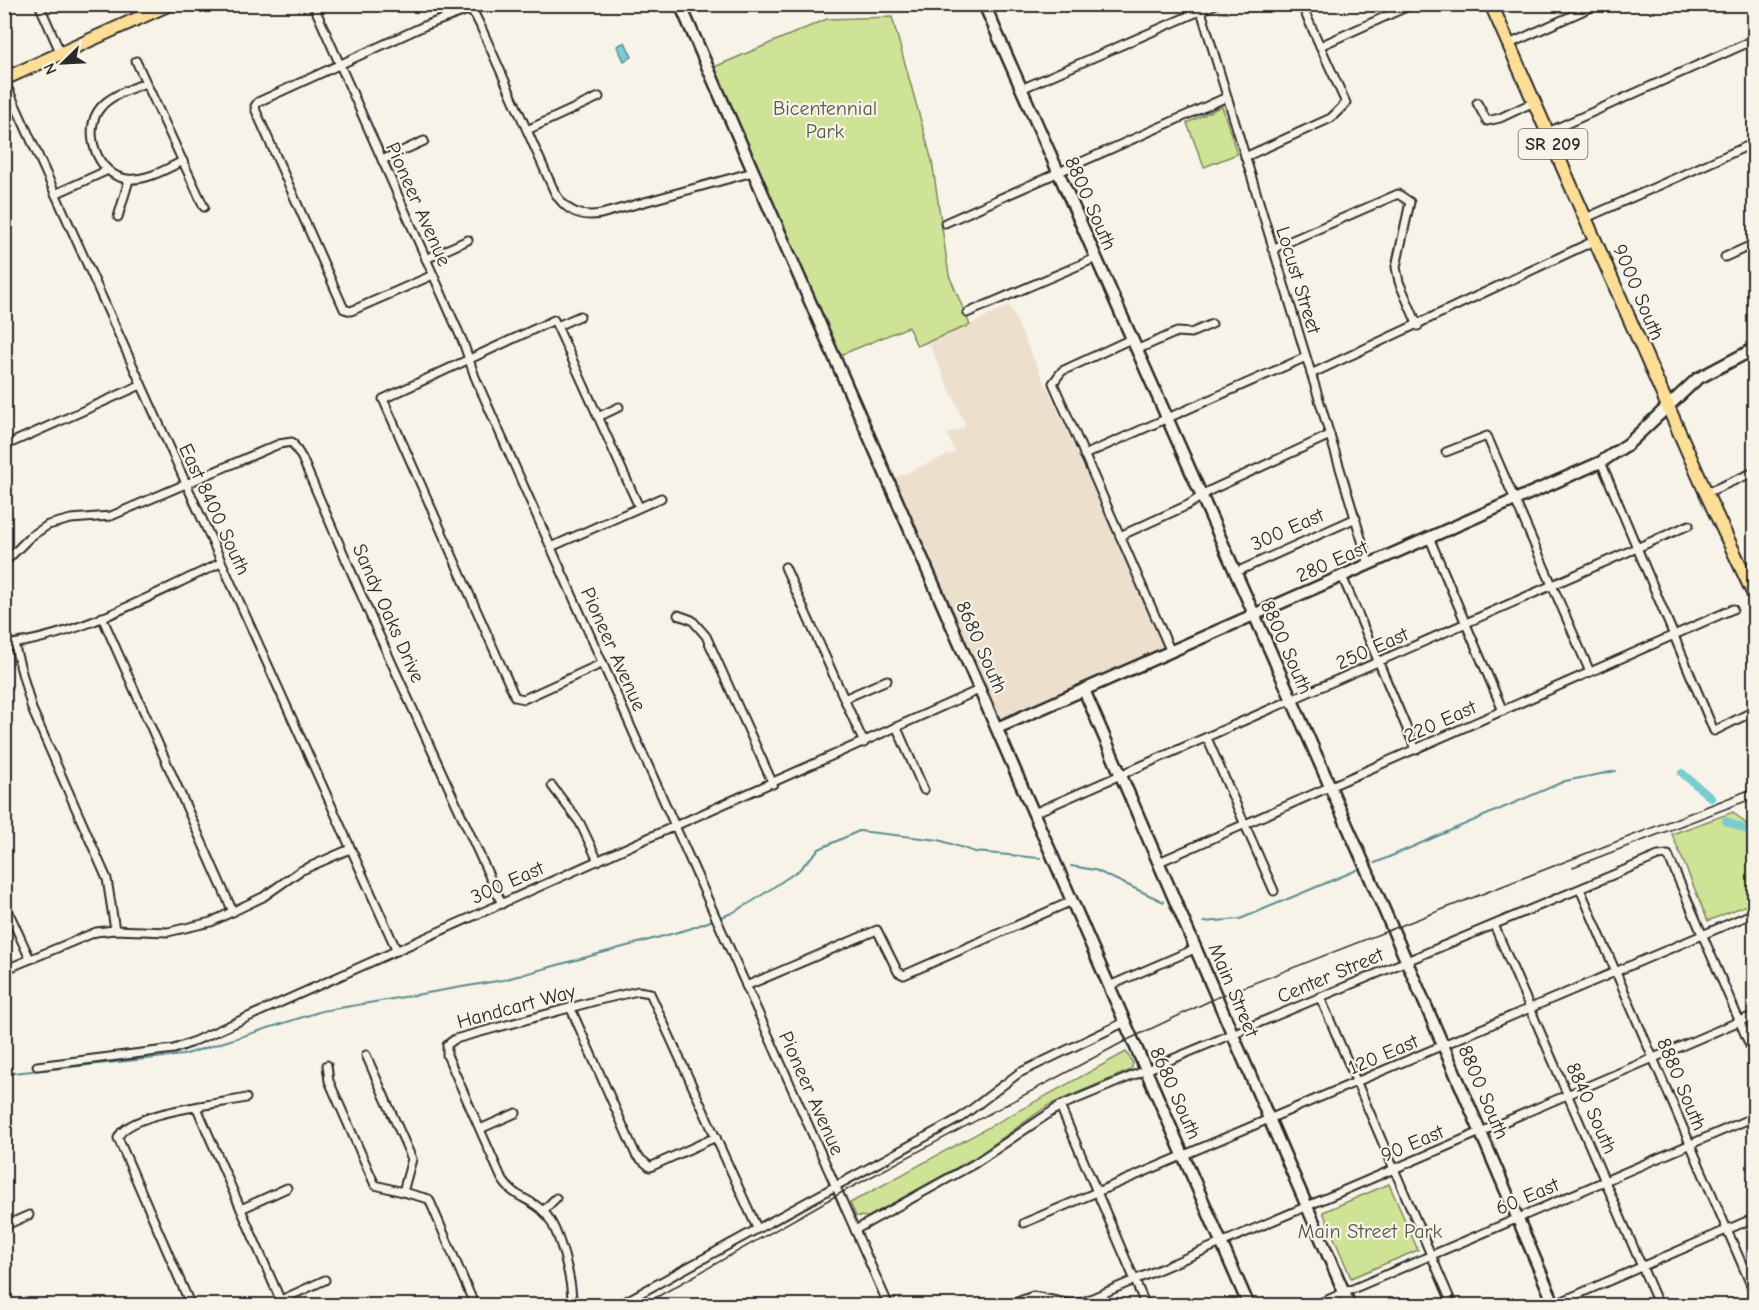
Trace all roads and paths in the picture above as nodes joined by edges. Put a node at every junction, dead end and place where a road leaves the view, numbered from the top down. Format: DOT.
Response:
graph roads {
  1 [pos="39,4"];
  2 [pos="313,4"];
  3 [pos="680,4"];
  4 [pos="1216,4"];
  5 [pos="1301,4"];
  6 [pos="1491,4"];
  7 [pos="1598,4"];
  8 [pos="170,5"];
  9 [pos="984,5"];
  10 [pos="1410,5"];
  11 [pos="1200,7"];
  12 [pos="1755,40"];
  13 [pos="1509,44"];
  14 [pos="1320,46"];
  15 [pos="61,54"];
  16 [pos="136,61"];
  17 [pos="339,65"];
  18 [pos="4,80"];
  19 [pos="145,83"];
  20 [pos="1021,89"];
  21 [pos="599,97"];
  22 [pos="1227,97"];
  23 [pos="1534,102"];
  24 [pos="1478,103"];
  25 [pos="527,130"];
  26 [pos="1548,132"];
  27 [pos="424,141"];
  28 [pos="1755,143"];
  29 [pos="1245,157"];
  30 [pos="382,160"];
  31 [pos="183,161"];
  32 [pos="106,171"];
  33 [pos="753,172"];
  34 [pos="1058,173"];
  35 [pos="129,180"];
  36 [pos="55,194"];
  37 [pos="204,207"];
  38 [pos="118,217"];
  39 [pos="1586,218"];
  40 [pos="945,224"];
  41 [pos="468,240"];
  42 [pos="1596,240"];
  43 [pos="1755,244"];
  44 [pos="1272,249"];
  45 [pos="1725,257"];
  46 [pos="1096,258"];
  47 [pos="426,259"];
  48 [pos="433,275"];
  49 [pos="967,313"];
  50 [pos="580,316"];
  51 [pos="1212,324"];
  52 [pos="557,326"];
  53 [pos="1418,326"];
  54 [pos="1131,339"];
  55 [pos="1755,349"];
  56 [pos="1136,350"];
  57 [pos="1305,357"];
  58 [pos="469,359"];
  59 [pos="1311,374"];
  60 [pos="141,386"];
  61 [pos="619,407"];
  62 [pos="1668,407"];
  63 [pos="598,417"];
  64 [pos="1166,419"];
  65 [pos="1330,435"];
  66 [pos="4,446"];
  67 [pos="1446,452"];
  68 [pos="1084,455"];
  69 [pos="1601,462"];
  70 [pos="1755,472"];
  71 [pos="185,484"];
  72 [pos="1706,493"];
  73 [pos="1200,496"];
  74 [pos="661,498"];
  75 [pos="1515,500"];
  76 [pos="639,507"];
  77 [pos="1356,518"];
  78 [pos="1689,525"];
  79 [pos="1120,536"];
  80 [pos="1430,537"];
  81 [pos="551,547"];
  82 [pos="1638,548"];
  83 [pos="4,563"];
  84 [pos="221,563"];
  85 [pos="1370,564"];
  86 [pos="785,567"];
  87 [pos="1234,573"];
  88 [pos="1342,576"];
  89 [pos="1553,586"];
  90 [pos="1755,594"];
  91 [pos="1733,609"];
  92 [pos="678,615"];
  93 [pos="1253,615"];
  94 [pos="102,617"];
  95 [pos="1466,624"];
  96 [pos="1674,635"];
  97 [pos="14,644"];
  98 [pos="4,645"];
  99 [pos="1171,652"];
  100 [pos="603,663"];
  101 [pos="1379,663"];
  102 [pos="1590,672"];
  103 [pos="887,680"];
  104 [pos="981,689"];
  105 [pos="1084,690"];
  106 [pos="844,699"];
  107 [pos="1292,701"];
  108 [pos="1503,711"];
  109 [pos="1755,711"];
  110 [pos="897,728"];
  111 [pos="998,728"];
  112 [pos="1207,738"];
  113 [pos="864,743"];
  114 [pos="1416,750"];
  115 [pos="1121,776"];
  116 [pos="773,784"];
  117 [pos="552,786"];
  118 [pos="1330,787"];
  119 [pos="924,790"];
  120 [pos="1034,813"];
  121 [pos="1245,824"];
  122 [pos="677,827"];
  123 [pos="350,849"];
  124 [pos="598,861"];
  125 [pos="1159,862"];
  126 [pos="1580,889"];
  127 [pos="1274,891"];
  128 [pos="1072,901"];
  129 [pos="4,902"];
  130 [pos="502,904"];
  131 [pos="233,912"];
  132 [pos="1755,914"];
  133 [pos="1494,925"];
  134 [pos="115,930"];
  135 [pos="1703,935"];
  136 [pos="1197,948"];
  137 [pos="397,951"];
  138 [pos="30,959"];
  139 [pos="1408,960"];
  140 [pos="4,970"];
  141 [pos="1616,972"];
  142 [pos="746,986"];
  143 [pos="1109,986"];
  144 [pos="1320,997"];
  145 [pos="1530,1008"];
  146 [pos="572,1009"];
  147 [pos="1755,1015"];
  148 [pos="1740,1021"];
  149 [pos="1125,1022"];
  150 [pos="1233,1033"];
  151 [pos="1444,1046"];
  152 [pos="1755,1054"];
  153 [pos="366,1055"];
  154 [pos="1653,1058"];
  155 [pos="327,1065"];
  156 [pos="37,1066"];
  157 [pos="1146,1070"];
  158 [pos="1357,1083"];
  159 [pos="1568,1095"];
  160 [pos="246,1098"];
  161 [pos="1060,1106"];
  162 [pos="197,1108"];
  163 [pos="516,1113"];
  164 [pos="1755,1117"];
  165 [pos="1271,1120"];
  166 [pos="480,1130"];
  167 [pos="1481,1132"];
  168 [pos="716,1137"];
  169 [pos="1690,1144"];
  170 [pos="1184,1157"];
  171 [pos="1394,1169"];
  172 [pos="1605,1181"];
  173 [pos="835,1185"];
  174 [pos="287,1188"];
  175 [pos="404,1191"];
  176 [pos="1098,1194"];
  177 [pos="556,1198"];
  178 [pos="1308,1206"];
  179 [pos="241,1209"];
  180 [pos="543,1211"];
  181 [pos="29,1215"];
  182 [pos="1518,1218"];
  183 [pos="1755,1218"];
  184 [pos="1024,1223"];
  185 [pos="4,1226"];
  186 [pos="757,1228"];
  187 [pos="855,1230"];
  188 [pos="1727,1230"];
  189 [pos="1221,1243"];
  190 [pos="1431,1255"];
  191 [pos="1642,1266"];
  192 [pos="325,1280"];
  193 [pos="1135,1280"];
  194 [pos="1345,1292"];
  195 [pos="1755,1292"];
  196 [pos="282,1303"];
  197 [pos="190,1305"];
  198 [pos="476,1305"];
  199 [pos="572,1305"];
  200 [pos="617,1305"];
  201 [pos="889,1305"];
  202 [pos="1006,1305"];
  203 [pos="1146,1305"];
  204 [pos="1249,1305"];
  205 [pos="1313,1305"];
  206 [pos="1350,1305"];
  207 [pos="1453,1305"];
  208 [pos="1554,1305"];
  209 [pos="1659,1305"];
  1 -- 15 [label="street"];
  2 -- 17 [label="street, Pioneer Avenue"];
  3 -- 33 [label="street, 8680 South"];
  4 -- 11 [label="street"];
  5 -- 14 [label="street"];
  6 -- 13 [label="main road, 9000 South / SR 209"];
  7 -- 13 [label="street"];
  8 -- 15 [label="main road"];
  9 -- 20 [label="street, 8800 South"];
  10 -- 14 [label="street"];
  11 -- 20 [label="street"];
  11 -- 22 [label="street, Locust Street"];
  12 -- 26 [label="street"];
  13 -- 23 [label="main road, 9000 South / SR 209"];
  14 -- 29 [label="street"];
  15 -- 18 [label="main road"];
  16 -- 19 [label="street"];
  17 -- 25 [label="street"];
  17 -- 30 [label="street, Pioneer Avenue"];
  17 -- 48 [label="street"];
  18 -- 36 [label="street, East 8400 South"];
  19 -- 31 [label="street"];
  19 -- 32 [label="street"];
  20 -- 34 [label="street, 8800 South"];
  21 -- 25 [label="street"];
  22 -- 29 [label="street, Locust Street"];
  22 -- 34 [label="street"];
  23 -- 24 [label="street"];
  23 -- 26 [label="main road, 9000 South / SR 209"];
  25 -- 33 [label="street"];
  26 -- 39 [label="main road, 9000 South / SR 209"];
  27 -- 30 [label="street"];
  28 -- 39 [label="street"];
  29 -- 44 [label="street, Locust Street"];
  30 -- 47 [label="street, Pioneer Avenue"];
  31 -- 35 [label="street"];
  31 -- 37 [label="street"];
  32 -- 35 [label="street"];
  32 -- 36 [label="street"];
  33 -- 104 [label="street, 8680 South"];
  34 -- 40 [label="street"];
  34 -- 46 [label="street, 8800 South"];
  35 -- 38 [label="street"];
  36 -- 60 [label="street, East 8400 South"];
  39 -- 42 [label="main road, 9000 South / SR 209"];
  41 -- 47 [label="street"];
  42 -- 53 [label="street"];
  42 -- 62 [label="main road, 9000 South / SR 209"];
  43 -- 45 [label="street"];
  44 -- 53 [label="street"];
  44 -- 57 [label="street, Locust Street"];
  46 -- 49 [label="street"];
  46 -- 54 [label="street, 8800 South"];
  47 -- 48 [label="street, Pioneer Avenue"];
  48 -- 58 [label="street, Pioneer Avenue"];
  50 -- 52 [label="street"];
  51 -- 56 [label="street"];
  52 -- 58 [label="street"];
  52 -- 63 [label="street"];
  53 -- 59 [label="street"];
  54 -- 56 [label="street, 8800 South"];
  54 -- 68 [label="street"];
  55 -- 62 [label="street"];
  56 -- 64 [label="street, 8800 South"];
  57 -- 59 [label="street, Locust Street"];
  57 -- 64 [label="street"];
  58 -- 81 [label="street, Pioneer Avenue"];
  58 -- 100 [label="street"];
  59 -- 65 [label="street, Locust Street"];
  60 -- 66 [label="street"];
  60 -- 71 [label="street, East 8400 South"];
  61 -- 63 [label="street"];
  62 -- 69 [label="street, 280 East"];
  62 -- 72 [label="main road, 9000 South / SR 209"];
  63 -- 76 [label="street"];
  64 -- 68 [label="street"];
  64 -- 73 [label="street, 8800 South"];
  65 -- 73 [label="street"];
  65 -- 77 [label="street, Locust Street"];
  67 -- 75 [label="street"];
  68 -- 79 [label="street"];
  69 -- 75 [label="street, 280 East"];
  69 -- 82 [label="street"];
  70 -- 72 [label="street"];
  71 -- 83 [label="street"];
  71 -- 84 [label="street, East 8400 South"];
  71 -- 130 [label="street, Sandy Oaks Drive"];
  72 -- 90 [label="main road, 9000 South / SR 209"];
  73 -- 79 [label="street"];
  73 -- 87 [label="street, 8800 South"];
  74 -- 76 [label="street"];
  75 -- 80 [label="street, 280 East"];
  75 -- 89 [label="street"];
  76 -- 81 [label="street"];
  77 -- 85 [label="street, Locust Street"];
  77 -- 87 [label="street, 300 East"];
  78 -- 82 [label="street, 250 East"];
  79 -- 99 [label="street"];
  80 -- 85 [label="street, 280 East"];
  80 -- 95 [label="street"];
  81 -- 100 [label="street, Pioneer Avenue"];
  82 -- 89 [label="street, 250 East"];
  82 -- 96 [label="street"];
  84 -- 94 [label="street"];
  84 -- 123 [label="street, East 8400 South"];
  85 -- 88 [label="street, 280 East"];
  86 -- 106 [label="street"];
  87 -- 93 [label="street, 8800 South"];
  88 -- 93 [label="street, 280 East"];
  88 -- 101 [label="street"];
  89 -- 95 [label="street, 250 East"];
  89 -- 102 [label="street"];
  91 -- 96 [label="street, 220 East"];
  92 -- 116 [label="street"];
  93 -- 99 [label="street, 280 East"];
  93 -- 107 [label="street, 8800 South"];
  94 -- 97 [label="street"];
  94 -- 131 [label="street"];
  95 -- 101 [label="street, 250 East"];
  95 -- 108 [label="street"];
  96 -- 102 [label="street, 220 East"];
  96 -- 109 [label="street"];
  97 -- 98 [label="street"];
  97 -- 134 [label="street"];
  99 -- 105 [label="street, 280 East"];
  100 -- 122 [label="street, Pioneer Avenue"];
  101 -- 107 [label="street, 250 East"];
  101 -- 114 [label="street"];
  102 -- 108 [label="street, 220 East"];
  103 -- 106 [label="street"];
  104 -- 110 [label="street, 300 East"];
  104 -- 111 [label="street, 8680 South"];
  105 -- 111 [label="street, 280 East"];
  105 -- 115 [label="street, Main Street"];
  106 -- 113 [label="street"];
  107 -- 112 [label="street, 250 East"];
  107 -- 118 [label="street, 8800 South"];
  108 -- 114 [label="street, 220 East"];
  110 -- 113 [label="street, 300 East"];
  110 -- 119 [label="street"];
  111 -- 120 [label="street, 8680 South"];
  112 -- 115 [label="street, 250 East"];
  112 -- 121 [label="street"];
  113 -- 116 [label="street, 300 East"];
  114 -- 118 [label="street, 220 East"];
  115 -- 120 [label="street, 250 East"];
  115 -- 125 [label="street, Main Street"];
  116 -- 122 [label="street, 300 East"];
  117 -- 124 [label="street"];
  118 -- 121 [label="street, 220 East"];
  118 -- 139 [label="street, 8800 South"];
  120 -- 128 [label="street, 8680 South"];
  121 -- 125 [label="street, 220 East"];
  121 -- 127 [label="street"];
  122 -- 124 [label="street, 300 East"];
  122 -- 142 [label="street, Pioneer Avenue"];
  123 -- 131 [label="street"];
  123 -- 137 [label="street, East 8400 South"];
  124 -- 130 [label="street, 300 East"];
  125 -- 136 [label="street, Main Street"];
  126 -- 133 [label="street, Center Street"];
  126 -- 135 [label="street, Center Street"];
  126 -- 141 [label="street, 8880 South"];
  128 -- 142 [label="street"];
  128 -- 143 [label="street, 8680 South"];
  129 -- 138 [label="street"];
  130 -- 137 [label="street, 300 East"];
  131 -- 134 [label="street"];
  132 -- 135 [label="street, 120 East"];
  133 -- 139 [label="street, Center Street"];
  133 -- 145 [label="street, 8840 South"];
  134 -- 138 [label="street"];
  135 -- 141 [label="street, 120 East"];
  135 -- 148 [label="street"];
  136 -- 143 [label="street"];
  136 -- 150 [label="street, Main Street"];
  137 -- 156 [label="street, 300 East"];
  138 -- 140 [label="street"];
  139 -- 144 [label="street, Center Street"];
  139 -- 151 [label="street, 8800 South"];
  141 -- 145 [label="street, 120 East"];
  141 -- 154 [label="street, 8880 South"];
  142 -- 173 [label="street, Pioneer Avenue"];
  143 -- 149 [label="street, 8680 South"];
  144 -- 150 [label="street, Center Street"];
  144 -- 158 [label="street"];
  145 -- 151 [label="street, 120 East"];
  145 -- 159 [label="street, 8840 South"];
  146 -- 166 [label="street, Handcart Way"];
  146 -- 168 [label="street, Handcart Way"];
  146 -- 168 [label="street"];
  147 -- 148 [label="street, 90 East"];
  148 -- 152 [label="street"];
  148 -- 154 [label="street, 90 East"];
  149 -- 157 [label="street, 8680 South"];
  149 -- 173 [label="street"];
  150 -- 157 [label="street, Center Street"];
  150 -- 165 [label="street, Main Street"];
  151 -- 158 [label="street, 120 East"];
  151 -- 167 [label="street, 8800 South"];
  153 -- 175 [label="street"];
  154 -- 159 [label="street, 90 East"];
  154 -- 169 [label="street, 8880 South"];
  155 -- 175 [label="street"];
  157 -- 161 [label="street, Center Street"];
  157 -- 170 [label="street, 8680 South"];
  158 -- 165 [label="street, 120 East"];
  158 -- 171 [label="street"];
  159 -- 167 [label="street, 90 East"];
  159 -- 172 [label="street, 8840 South"];
  160 -- 162 [label="street"];
  161 -- 176 [label="street"];
  161 -- 187 [label="street, Center Street"];
  162 -- 179 [label="street"];
  162 -- 197 [label="street"];
  163 -- 166 [label="street"];
  164 -- 169 [label="street, 60 East"];
  165 -- 170 [label="street, 120 East"];
  165 -- 178 [label="street, Main Street"];
  166 -- 180 [label="street, Handcart Way"];
  167 -- 171 [label="street, 90 East"];
  167 -- 182 [label="street, 8800 South"];
  168 -- 186 [label="street"];
  169 -- 172 [label="street, 60 East"];
  169 -- 188 [label="street, 8880 South"];
  170 -- 176 [label="street, 120 East"];
  170 -- 189 [label="street, 8680 South"];
  171 -- 178 [label="street, 90 East"];
  171 -- 190 [label="street"];
  172 -- 182 [label="street, 60 East"];
  172 -- 191 [label="street, 8840 South"];
  173 -- 186 [label="street"];
  173 -- 187 [label="street, Pioneer Avenue"];
  174 -- 179 [label="street"];
  175 -- 198 [label="street"];
  176 -- 184 [label="street, 120 East"];
  176 -- 193 [label="street"];
  177 -- 180 [label="street"];
  178 -- 189 [label="street, 90 East"];
  178 -- 194 [label="street, Main Street"];
  179 -- 196 [label="street"];
  180 -- 199 [label="street"];
  181 -- 185 [label="street"];
  182 -- 190 [label="street, 60 East"];
  182 -- 208 [label="street, 8800 South"];
  183 -- 188 [label="street"];
  186 -- 200 [label="street"];
  187 -- 201 [label="street, Pioneer Avenue"];
  188 -- 191 [label="street"];
  188 -- 195 [label="street, 8880 South"];
  189 -- 193 [label="street, 90 East"];
  189 -- 204 [label="street, 8680 South"];
  190 -- 194 [label="street, 60 East"];
  190 -- 207 [label="street"];
  191 -- 208 [label="street"];
  191 -- 209 [label="street, 8840 South"];
  192 -- 196 [label="street"];
  193 -- 202 [label="street, 90 East"];
  193 -- 203 [label="street"];
  194 -- 205 [label="street, 60 East"];
  194 -- 206 [label="street, Main Street"];
}
